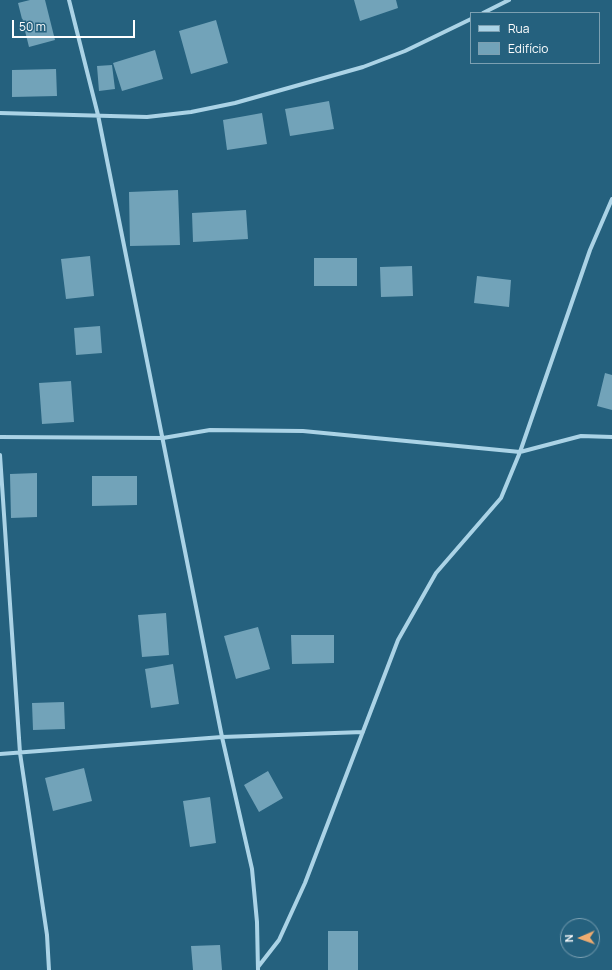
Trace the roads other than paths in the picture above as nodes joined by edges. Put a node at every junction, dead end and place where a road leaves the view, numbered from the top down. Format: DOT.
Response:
graph roads {
  1 [pos="69,0"];
  2 [pos="509,0"];
  3 [pos="485,12"];
  4 [pos="470,19"];
  5 [pos="0,113"];
  6 [pos="98,115"];
  7 [pos="612,199"];
  8 [pos="0,437"];
  9 [pos="612,437"];
  10 [pos="163,438"];
  11 [pos="520,452"];
  12 [pos="0,455"];
  13 [pos="363,732"];
  14 [pos="222,737"];
  15 [pos="20,753"];
  16 [pos="0,754"];
  17 [pos="258,969"];
  18 [pos="49,970"];
  1 -- 6 [label="street"];
  2 -- 3 [label="street"];
  4 -- 6 [label="street"];
  5 -- 6 [label="street"];
  6 -- 10 [label="street"];
  7 -- 11 [label="street"];
  8 -- 10 [label="street"];
  9 -- 11 [label="street"];
  10 -- 11 [label="street"];
  10 -- 14 [label="street"];
  11 -- 13 [label="street"];
  12 -- 15 [label="street"];
  13 -- 14 [label="street"];
  13 -- 17 [label="street"];
  14 -- 15 [label="street"];
  14 -- 17 [label="street"];
  15 -- 16 [label="street"];
  15 -- 18 [label="street"];
}
